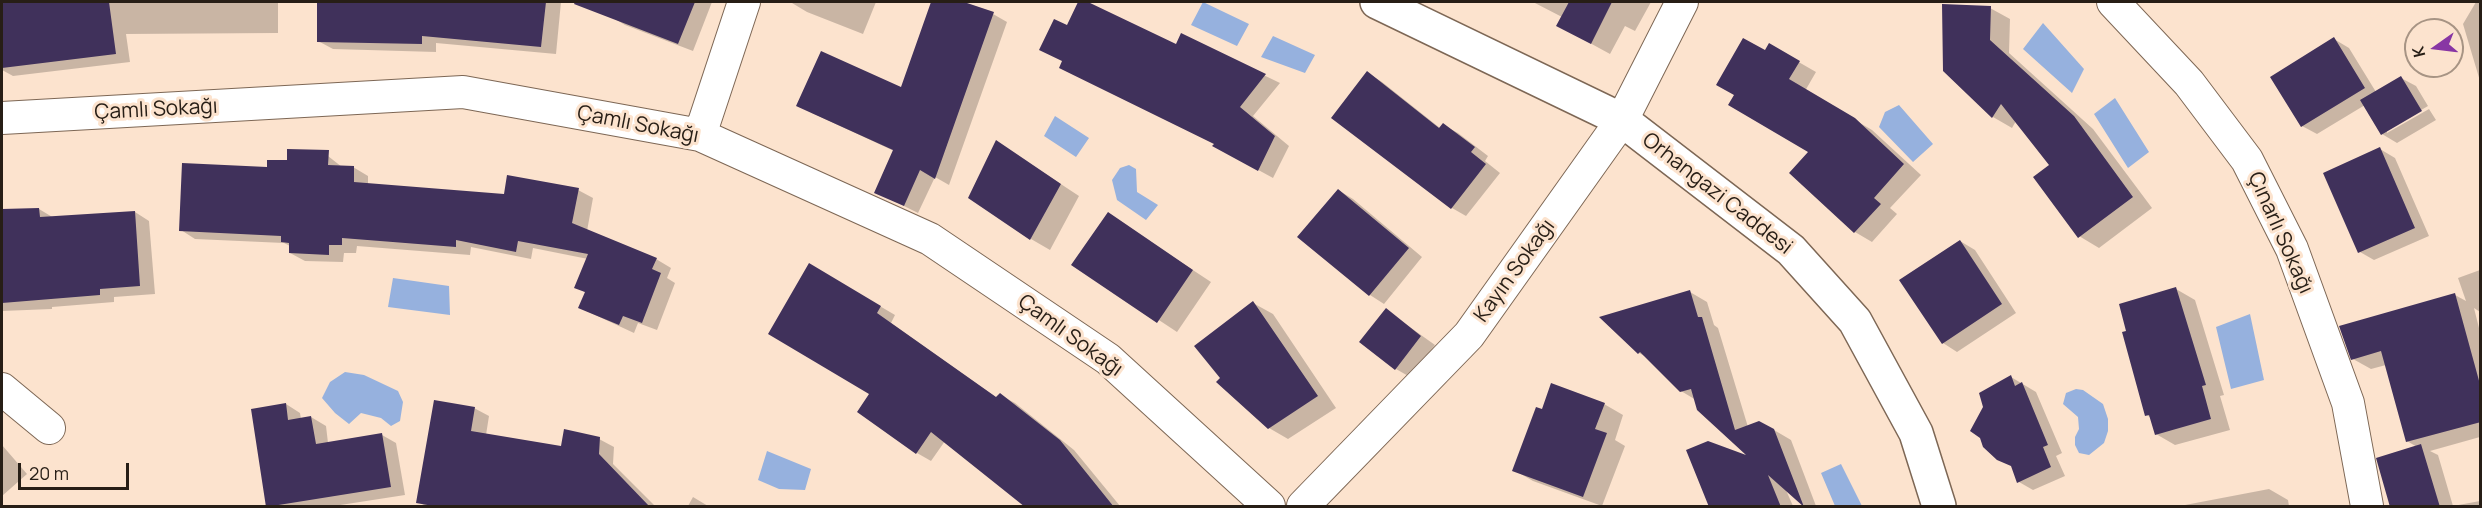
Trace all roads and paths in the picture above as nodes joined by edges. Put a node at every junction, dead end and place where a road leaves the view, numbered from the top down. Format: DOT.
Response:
graph roads {
  1 [pos="744,2"];
  2 [pos="1377,2"];
  3 [pos="1682,2"];
  4 [pos="2113,2"];
  5 [pos="2,118"];
  6 [pos="1622,120"];
  7 [pos="700,135"];
  8 [pos="2,389"];
  9 [pos="49,428"];
  10 [pos="1269,507"];
  11 [pos="1303,507"];
  12 [pos="1940,507"];
  13 [pos="2367,507"];
  1 -- 7 [label="street"];
  2 -- 6 [label="street, Orhangazi Caddesi"];
  3 -- 6 [label="street, Kayın Sokağı"];
  4 -- 13 [label="street, Çınarlı Sokağı"];
  5 -- 7 [label="street, Çamlı Sokağı"];
  6 -- 11 [label="street, Kayın Sokağı"];
  6 -- 12 [label="street, Orhangazi Caddesi"];
  7 -- 10 [label="street, Çamlı Sokağı"];
  8 -- 9 [label="street"];
}
